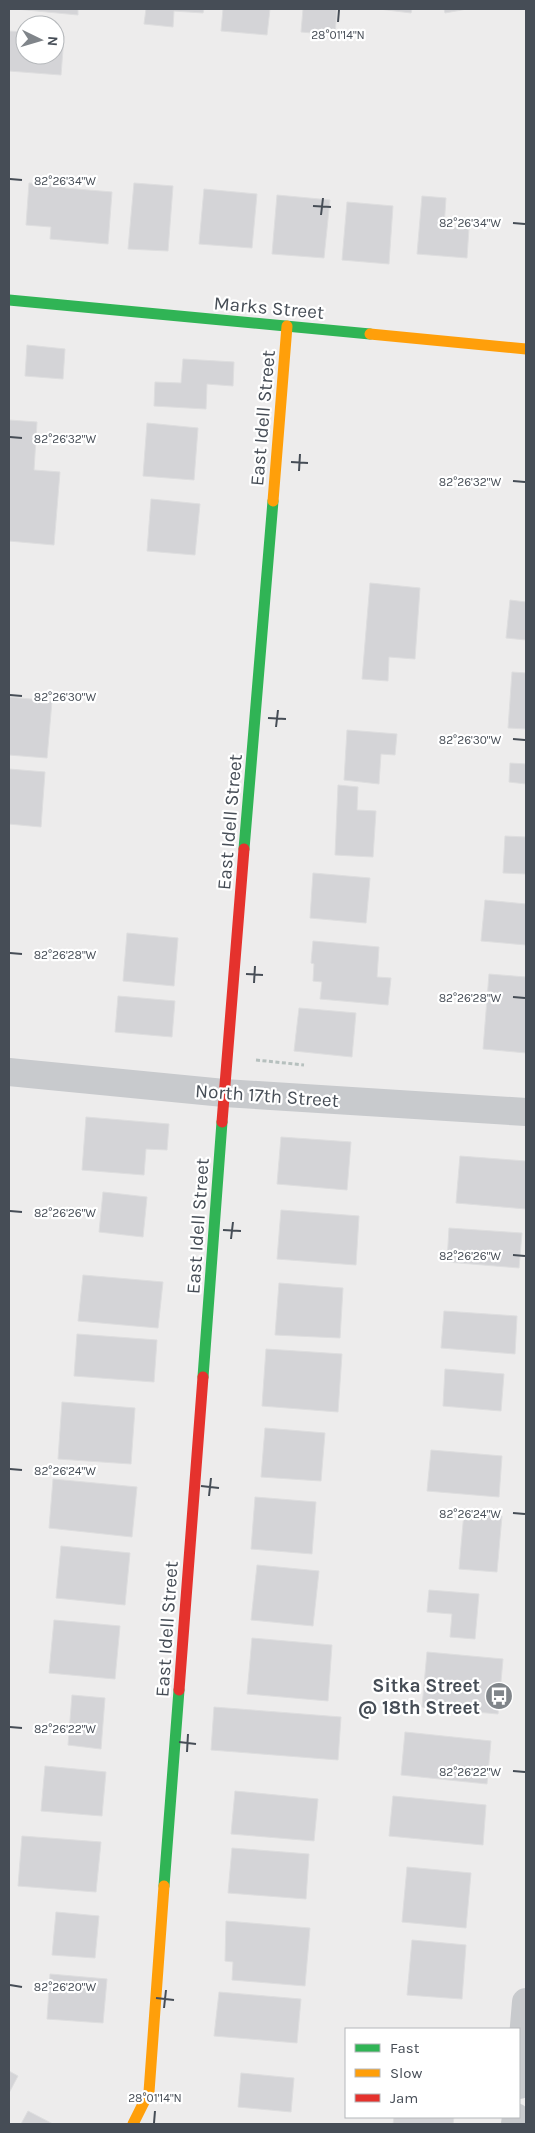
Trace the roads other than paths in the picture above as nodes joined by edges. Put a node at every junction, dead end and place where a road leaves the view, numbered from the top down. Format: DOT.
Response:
graph roads {
  1 [pos="9,300"];
  2 [pos="288,326"];
  3 [pos="526,349"];
  4 [pos="9,1072"];
  5 [pos="224,1093"];
  6 [pos="526,1112"];
  7 [pos="526,2002"];
  8 [pos="520,2073"];
  9 [pos="133,2124"];
  1 -- 2 [label="street, Marks Street"];
  2 -- 3 [label="street, Marks Street"];
  2 -- 5 [label="street, East Idell Street"];
  4 -- 5 [label="street, North 17th Street"];
  5 -- 6 [label="street, North 17th Street"];
  5 -- 9 [label="street, East Idell Street"];
  7 -- 8 [label="street"];
}
